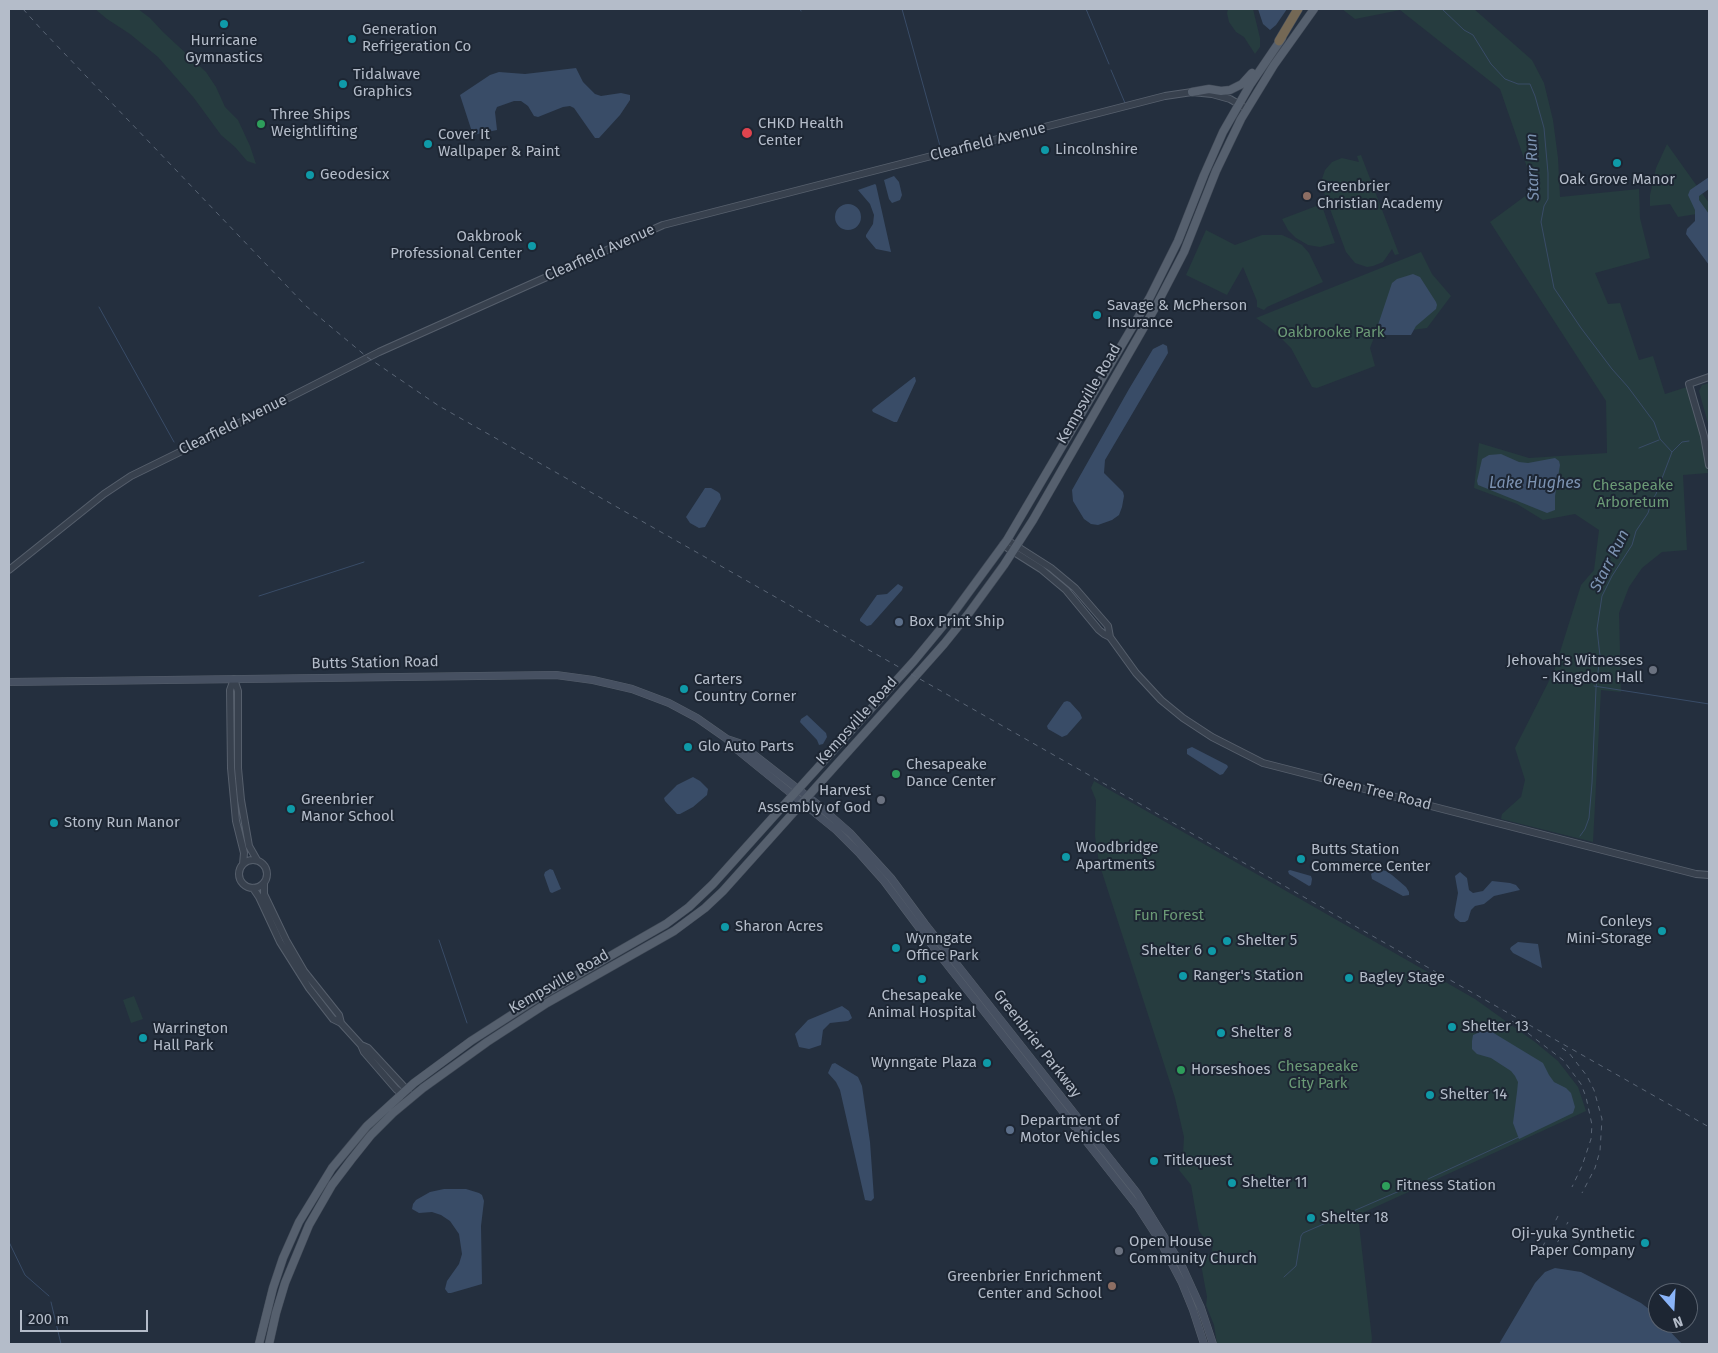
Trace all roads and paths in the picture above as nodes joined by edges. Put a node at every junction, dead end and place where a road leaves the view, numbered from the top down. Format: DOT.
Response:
graph roads {
  1 [pos="1298,9"];
  2 [pos="1303,9"];
  3 [pos="1314,9"];
  4 [pos="1279,41"];
  5 [pos="1271,53"];
  6 [pos="1192,92"];
  7 [pos="1239,104"];
  8 [pos="1247,109"];
  9 [pos="1709,377"];
  10 [pos="1709,465"];
  11 [pos="1005,542"];
  12 [pos="1015,548"];
  13 [pos="9,570"];
  14 [pos="234,679"];
  15 [pos="9,682"];
  16 [pos="796,792"];
  17 [pos="805,799"];
  18 [pos="257,860"];
  19 [pos="243,864"];
  20 [pos="1687,871"];
  21 [pos="1709,871"];
  22 [pos="1709,875"];
  23 [pos="264,883"];
  24 [pos="253,888"];
  25 [pos="341,1023"];
  26 [pos="403,1091"];
  27 [pos="409,1099"];
  28 [pos="259,1344"];
  29 [pos="269,1344"];
  30 [pos="1204,1344"];
  31 [pos="1212,1344"];
  1 -- 4 [label="highway"];
  2 -- 4 [label="main road, Kempsville Road"];
  3 -- 8 [label="main road, Kempsville Road"];
  4 -- 5 [label="main road, Kempsville Road"];
  5 -- 6 [label="main road"];
  5 -- 7 [label="main road, Kempsville Road"];
  6 -- 7 [label="street, Clearfield Avenue"];
  6 -- 13 [label="street, Clearfield Avenue"];
  7 -- 8 [label="street, Clearfield Avenue"];
  7 -- 11 [label="main road, Kempsville Road"];
  8 -- 12 [label="main road, Kempsville Road"];
  9 -- 10 [label="street"];
  11 -- 12 [label="street, Green Tree Road"];
  11 -- 16 [label="main road, Kempsville Road"];
  12 -- 17 [label="main road, Kempsville Road"];
  12 -- 20 [label="street, Green Tree Road"];
  14 -- 15 [label="main road, Butts Station Road"];
  14 -- 16 [label="main road, Butts Station Road"];
  14 -- 18 [label="street"];
  14 -- 19 [label="street"];
  16 -- 17 [label="main road, Greenbrier Parkway"];
  16 -- 26 [label="main road, Kempsville Road"];
  17 -- 27 [label="main road, Kempsville Road"];
  17 -- 30 [label="main road, Greenbrier Parkway"];
  17 -- 31 [label="main road, Greenbrier Parkway"];
  18 -- 19 [label="street"];
  18 -- 23 [label="street"];
  19 -- 24 [label="street"];
  20 -- 21 [label="street, Green Tree Road"];
  20 -- 22 [label="street, Green Tree Road"];
  23 -- 24 [label="street"];
  23 -- 25 [label="street"];
  24 -- 25 [label="street"];
  25 -- 26 [label="street"];
  26 -- 27 [label="street"];
  26 -- 28 [label="main road, Kempsville Road"];
  27 -- 29 [label="main road, Kempsville Road"];
}
